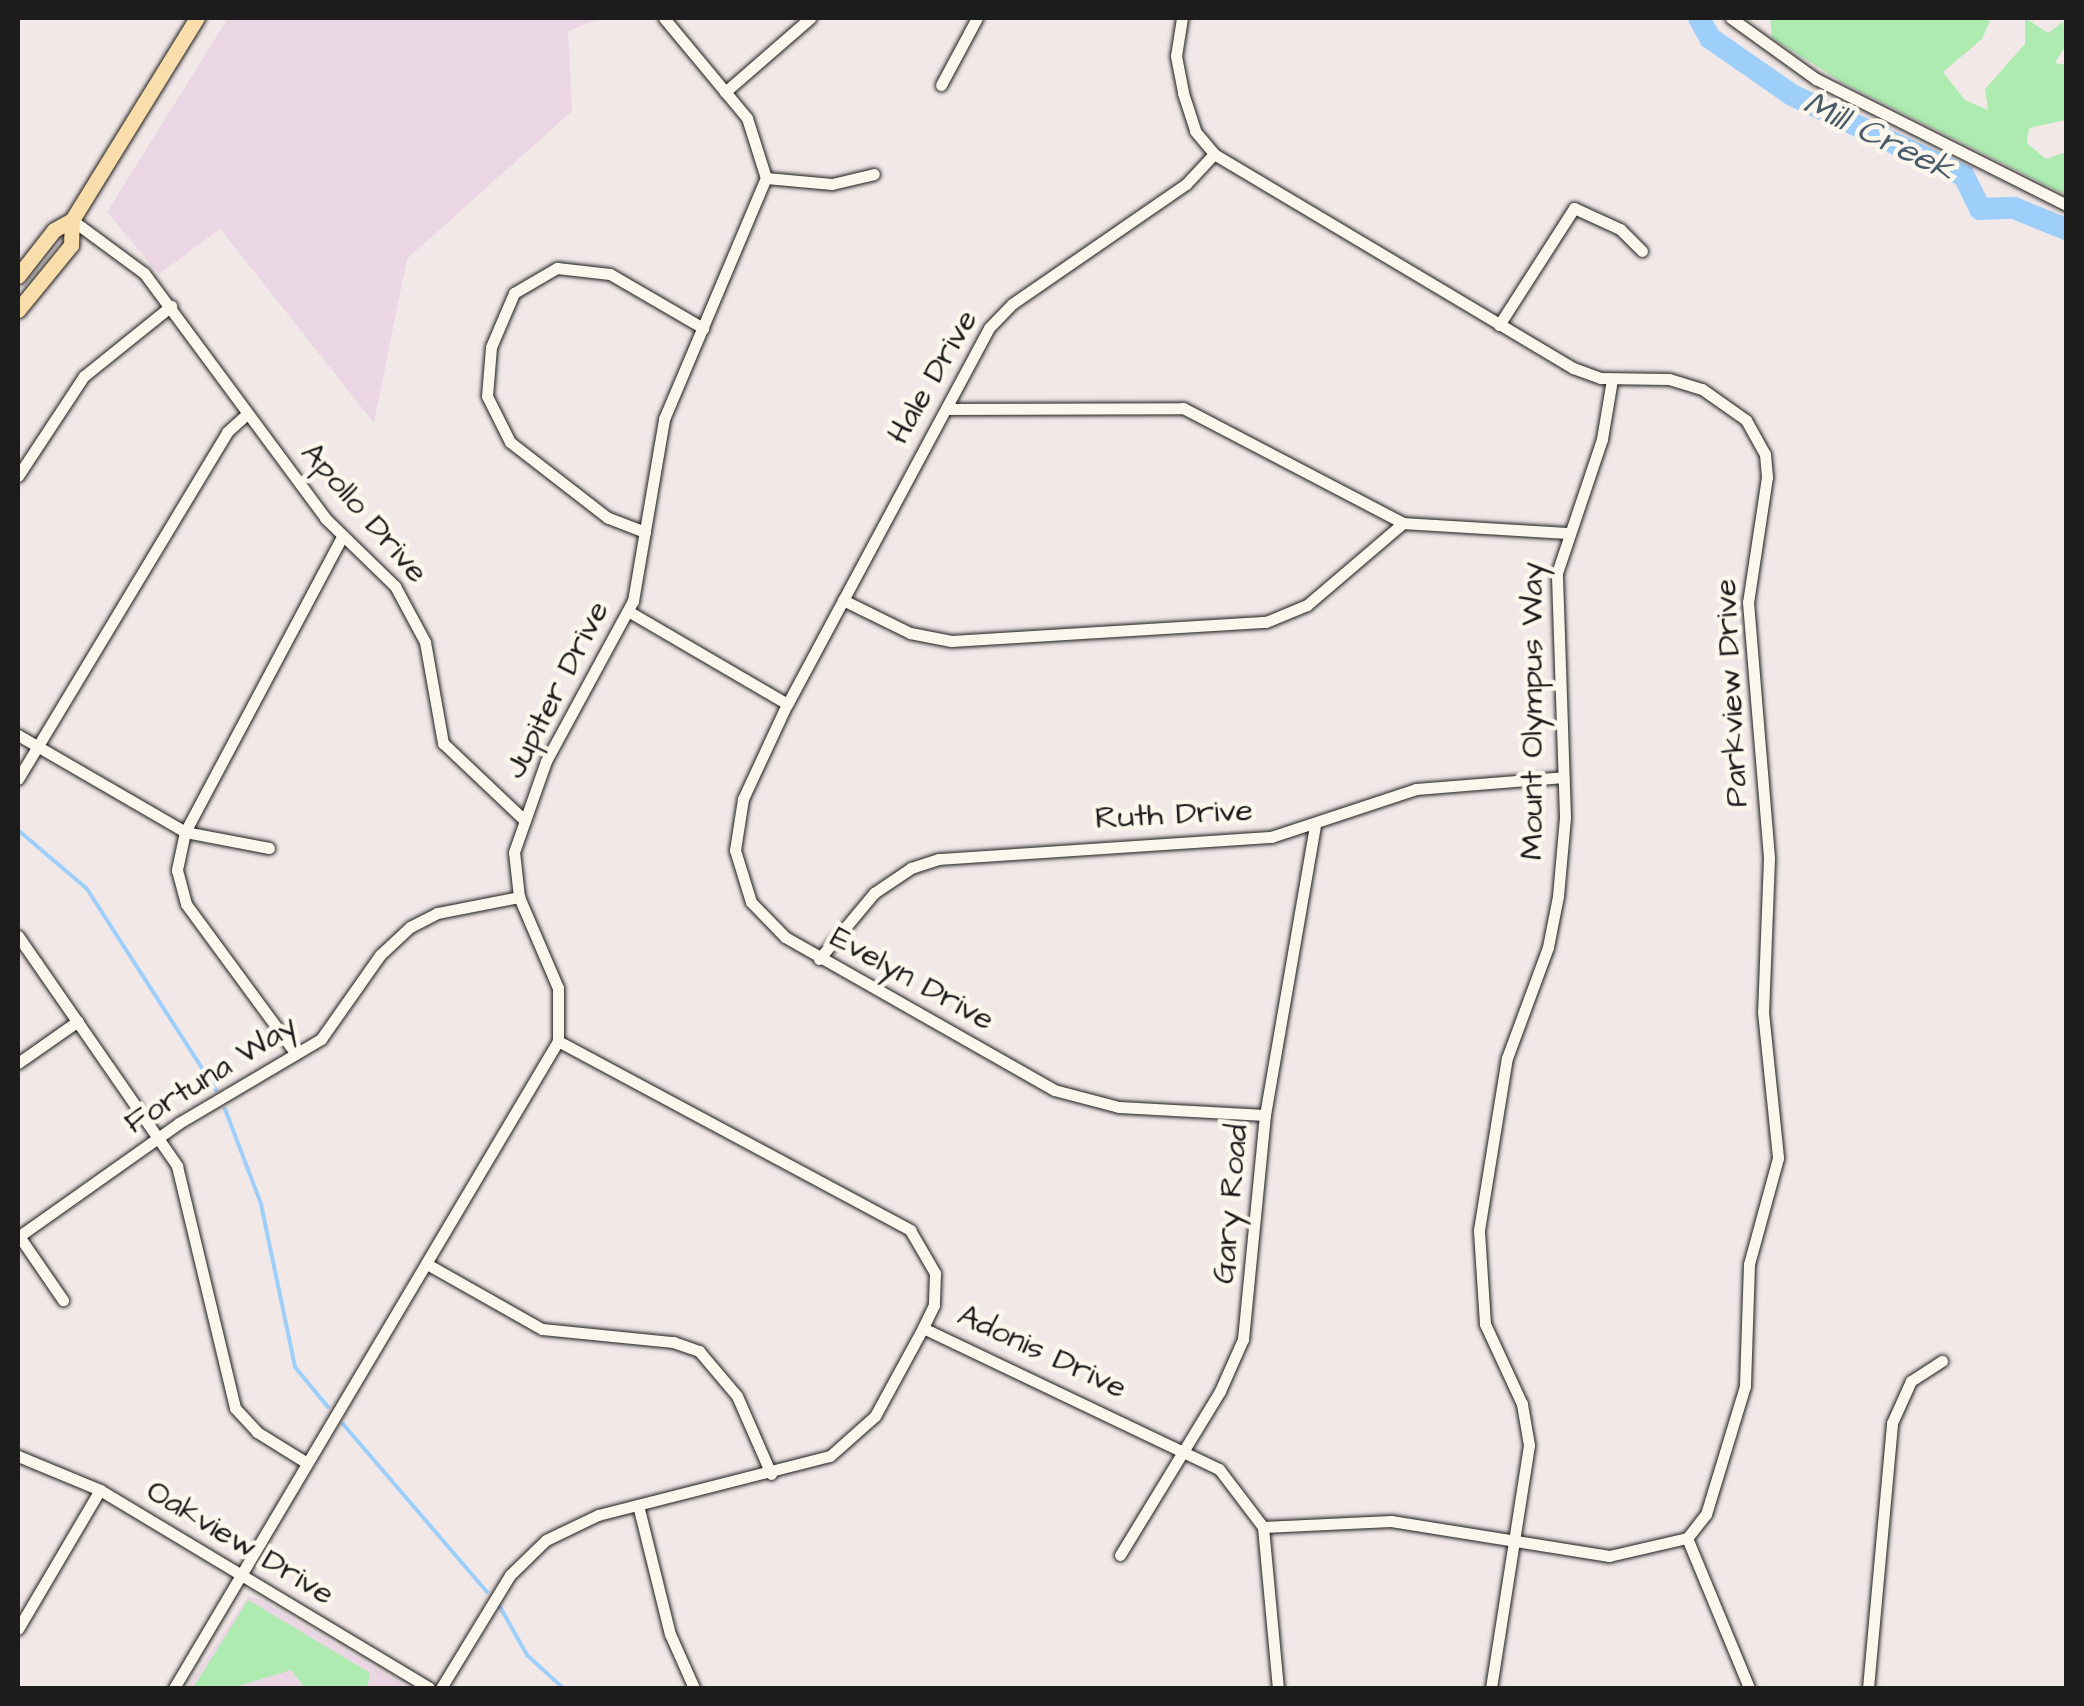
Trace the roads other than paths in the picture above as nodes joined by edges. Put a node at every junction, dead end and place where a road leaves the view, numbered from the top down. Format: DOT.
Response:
graph roads {
  1 [pos="197,18"];
  2 [pos="664,18"];
  3 [pos="810,18"];
  4 [pos="978,18"];
  5 [pos="1182,18"];
  6 [pos="1730,18"];
  7 [pos="941,85"];
  8 [pos="724,92"];
  9 [pos="1214,154"];
  10 [pos="874,174"];
  11 [pos="766,178"];
  12 [pos="2066,205"];
  13 [pos="72,220"];
  14 [pos="1642,251"];
  15 [pos="18,276"];
  16 [pos="171,306"];
  17 [pos="18,310"];
  18 [pos="1498,325"];
  19 [pos="702,328"];
  20 [pos="1612,379"];
  21 [pos="946,409"];
  22 [pos="247,414"];
  23 [pos="18,476"];
  24 [pos="1403,523"];
  25 [pos="646,532"];
  26 [pos="1566,533"];
  27 [pos="342,537"];
  28 [pos="844,600"];
  29 [pos="628,611"];
  30 [pos="787,704"];
  31 [pos="18,735"];
  32 [pos="37,747"];
  33 [pos="1564,777"];
  34 [pos="18,780"];
  35 [pos="524,820"];
  36 [pos="1315,828"];
  37 [pos="185,832"];
  38 [pos="269,848"];
  39 [pos="519,896"];
  40 [pos="18,936"];
  41 [pos="820,959"];
  42 [pos="78,1021"];
  43 [pos="558,1041"];
  44 [pos="296,1054"];
  45 [pos="18,1063"];
  46 [pos="1266,1115"];
  47 [pos="159,1138"];
  48 [pos="18,1236"];
  49 [pos="427,1264"];
  50 [pos="63,1300"];
  51 [pos="923,1328"];
  52 [pos="1942,1361"];
  53 [pos="1184,1449"];
  54 [pos="18,1456"];
  55 [pos="307,1462"];
  56 [pos="771,1474"];
  57 [pos="100,1490"];
  58 [pos="638,1506"];
  59 [pos="1263,1527"];
  60 [pos="1517,1538"];
  61 [pos="1686,1538"];
  62 [pos="1120,1555"];
  63 [pos="242,1576"];
  64 [pos="18,1629"];
  65 [pos="174,1688"];
  66 [pos="429,1688"];
  67 [pos="440,1688"];
  68 [pos="694,1688"];
  69 [pos="1278,1688"];
  70 [pos="1491,1688"];
  71 [pos="1749,1688"];
  72 [pos="1868,1688"];
  1 -- 13 [label="main road"];
  2 -- 8 [label="street"];
  3 -- 8 [label="street"];
  4 -- 7 [label="street"];
  5 -- 9 [label="street, Parkview Drive"];
  6 -- 12 [label="street"];
  8 -- 11 [label="street"];
  9 -- 18 [label="street, Parkview Drive"];
  9 -- 21 [label="street, Hale Drive"];
  10 -- 11 [label="street"];
  11 -- 19 [label="street, Jupiter Drive"];
  13 -- 15 [label="main road"];
  13 -- 16 [label="street, Apollo Drive"];
  13 -- 17 [label="main road"];
  14 -- 18 [label="street"];
  16 -- 22 [label="street, Apollo Drive"];
  16 -- 23 [label="street"];
  18 -- 20 [label="street, Parkview Drive"];
  19 -- 25 [label="street, Jupiter Drive"];
  19 -- 25 [label="street"];
  20 -- 26 [label="street, Mount Olympus Way"];
  20 -- 61 [label="street, Parkview Drive"];
  21 -- 24 [label="street"];
  21 -- 28 [label="street, Hale Drive"];
  22 -- 27 [label="street, Apollo Drive"];
  22 -- 32 [label="street"];
  24 -- 26 [label="street"];
  24 -- 28 [label="street"];
  25 -- 29 [label="street, Jupiter Drive"];
  26 -- 33 [label="street, Mount Olympus Way"];
  27 -- 35 [label="street, Apollo Drive"];
  27 -- 37 [label="street"];
  28 -- 30 [label="street, Hale Drive"];
  29 -- 30 [label="street"];
  29 -- 35 [label="street, Jupiter Drive"];
  30 -- 41 [label="street, Evelyn Drive"];
  31 -- 32 [label="street"];
  32 -- 34 [label="street"];
  32 -- 37 [label="street"];
  33 -- 36 [label="street, Ruth Drive"];
  33 -- 60 [label="street, Mount Olympus Way"];
  35 -- 39 [label="street, Jupiter Drive"];
  36 -- 41 [label="street, Ruth Drive"];
  36 -- 46 [label="street, Gary Road"];
  37 -- 38 [label="street"];
  37 -- 44 [label="street"];
  39 -- 43 [label="street, Jupiter Drive"];
  39 -- 44 [label="street, Fortuna Way"];
  40 -- 42 [label="street"];
  41 -- 46 [label="street, Evelyn Drive"];
  42 -- 45 [label="street"];
  42 -- 47 [label="street"];
  43 -- 49 [label="street"];
  43 -- 51 [label="street, Adonis Drive"];
  44 -- 47 [label="street, Fortuna Way"];
  46 -- 53 [label="street, Gary Road"];
  47 -- 48 [label="street, Fortuna Way"];
  47 -- 55 [label="street"];
  48 -- 50 [label="street"];
  49 -- 55 [label="street"];
  49 -- 56 [label="street"];
  51 -- 53 [label="street, Adonis Drive"];
  51 -- 56 [label="street"];
  52 -- 72 [label="street"];
  53 -- 59 [label="street, Adonis Drive"];
  53 -- 62 [label="street, Gary Road"];
  54 -- 57 [label="street, Oakview Drive"];
  55 -- 63 [label="street"];
  56 -- 58 [label="street"];
  57 -- 63 [label="street, Oakview Drive"];
  57 -- 64 [label="street"];
  58 -- 67 [label="street"];
  58 -- 68 [label="street"];
  59 -- 60 [label="street"];
  59 -- 69 [label="street, Adonis Drive"];
  60 -- 61 [label="street"];
  60 -- 70 [label="street, Mount Olympus Way"];
  61 -- 71 [label="street"];
  63 -- 65 [label="street"];
  63 -- 66 [label="street, Oakview Drive"];
}
